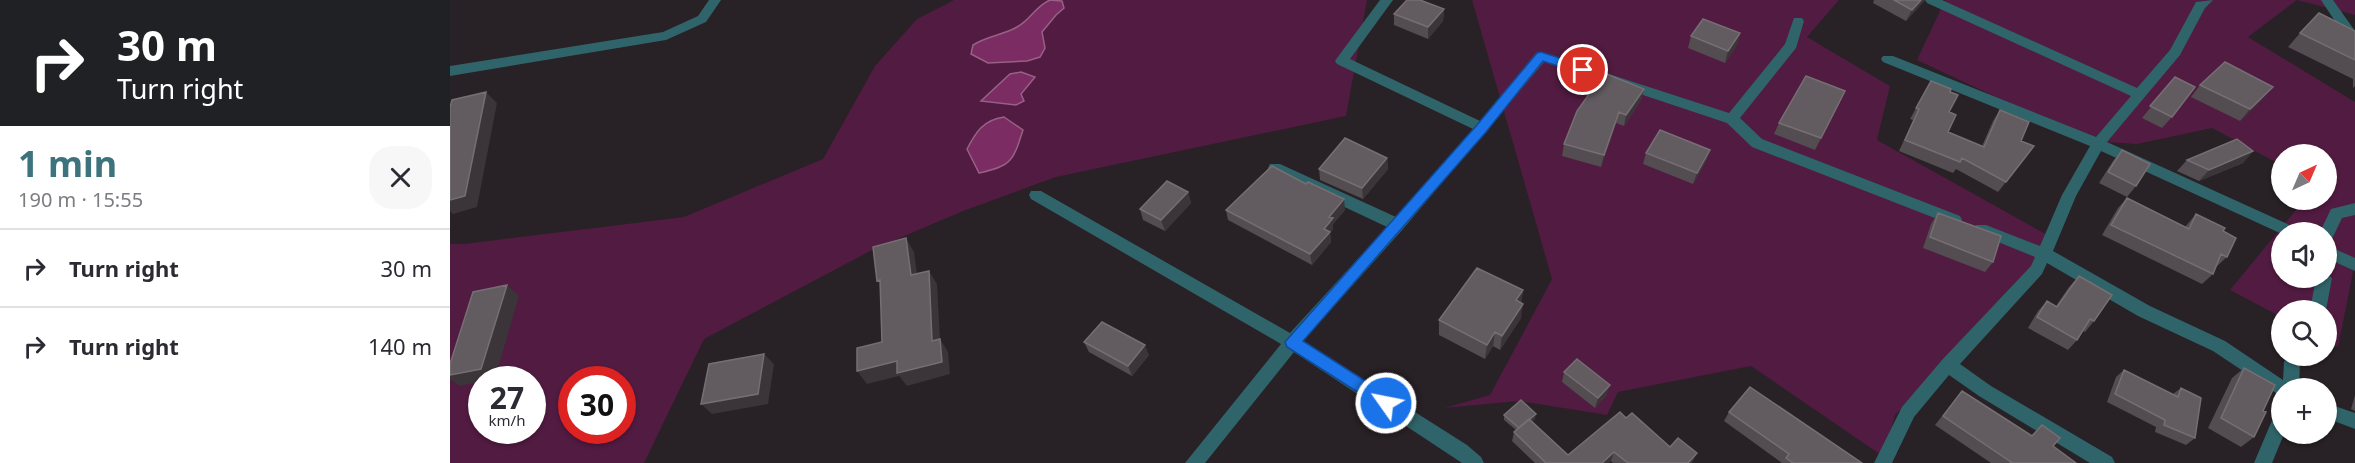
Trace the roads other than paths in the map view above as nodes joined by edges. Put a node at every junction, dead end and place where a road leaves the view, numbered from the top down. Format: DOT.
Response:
graph roads {
  1 [pos="715,0"];
  2 [pos="1387,0"];
  3 [pos="1930,0"];
  4 [pos="2327,0"];
  5 [pos="2199,2"];
  6 [pos="1798,21"];
  7 [pos="2355,41"];
  8 [pos="1888,59"];
  9 [pos="450,72"];
  10 [pos="2139,94"];
  11 [pos="1732,119"];
  12 [pos="1482,128"];
  13 [pos="2098,144"];
  14 [pos="1275,168"];
  15 [pos="1036,195"];
  16 [pos="2355,209"];
  17 [pos="2332,222"];
  18 [pos="2271,223"];
  19 [pos="1398,225"];
  20 [pos="2044,254"];
  21 [pos="2337,256"];
  22 [pos="2355,265"];
  23 [pos="1292,342"];
  24 [pos="1948,365"];
  25 [pos="2271,381"];
  26 [pos="2337,414"];
  27 [pos="2355,421"];
  28 [pos="2271,443"];
  29 [pos="1194,463"];
  30 [pos="1475,463"];
  31 [pos="1883,463"];
  32 [pos="2106,463"];
  33 [pos="2263,463"];
  1 -- 9 [label="street"];
  2 -- 12 [label="street"];
  3 -- 10 [label="street"];
  4 -- 7 [label="street"];
  5 -- 10 [label="street"];
  6 -- 11 [label="street"];
  8 -- 13 [label="street"];
  10 -- 13 [label="street"];
  11 -- 12 [label="street"];
  11 -- 20 [label="street"];
  12 -- 19 [label="street"];
  13 -- 18 [label="street"];
  13 -- 20 [label="street"];
  14 -- 19 [label="street"];
  15 -- 23 [label="street"];
  16 -- 17 [label="street"];
  19 -- 23 [label="street"];
  20 -- 24 [label="street"];
  20 -- 25 [label="street"];
  21 -- 22 [label="street"];
  23 -- 29 [label="street"];
  23 -- 30 [label="street"];
  24 -- 31 [label="street"];
  24 -- 32 [label="street"];
  26 -- 27 [label="street"];
  28 -- 33 [label="street"];
}
